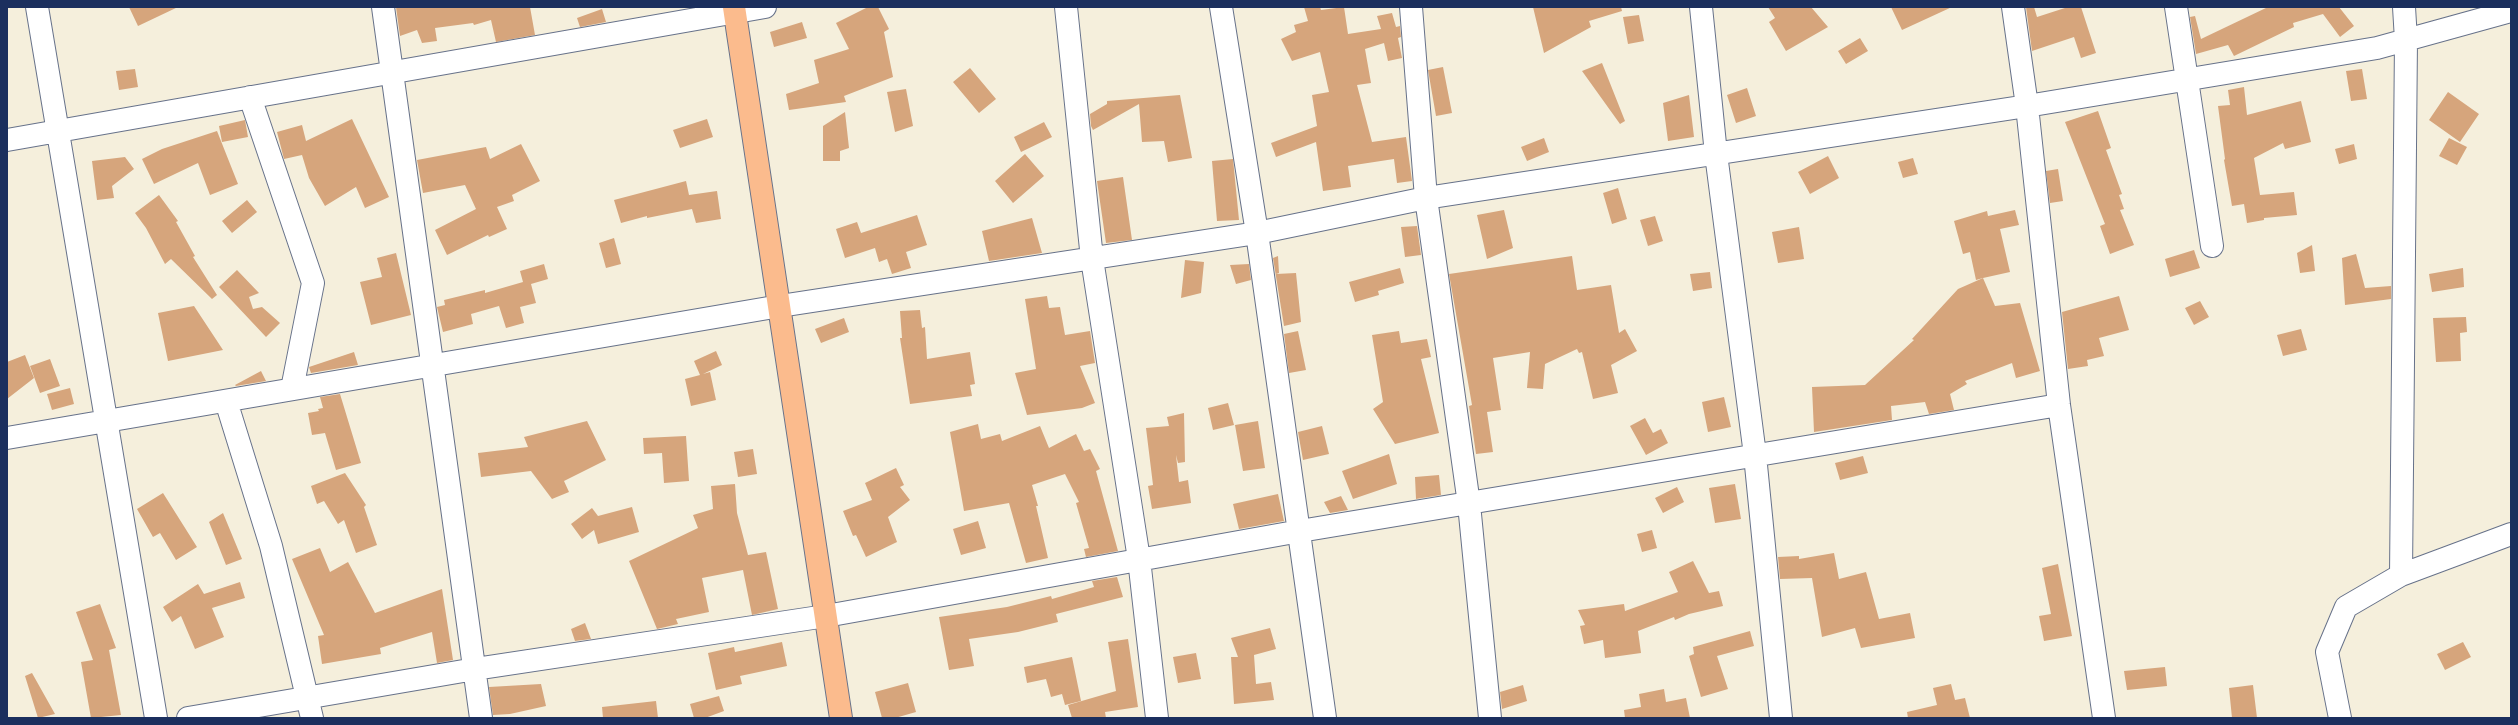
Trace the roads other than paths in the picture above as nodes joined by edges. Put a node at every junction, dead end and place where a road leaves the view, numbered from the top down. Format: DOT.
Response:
graph roads {
  1 [pos="37,7"];
  2 [pos="383,7"];
  3 [pos="766,7"];
  4 [pos="1066,7"];
  5 [pos="1221,7"];
  6 [pos="1411,7"];
  7 [pos="1701,7"];
  8 [pos="2013,7"];
  9 [pos="2176,7"];
  10 [pos="2404,7"];
  11 [pos="735,10"];
  12 [pos="2511,11"];
  13 [pos="2406,40"];
  14 [pos="391,74"];
  15 [pos="2186,80"];
  16 [pos="250,97"];
  17 [pos="2028,106"];
  18 [pos="58,130"];
  19 [pos="7,140"];
  20 [pos="1716,154"];
  21 [pos="1426,198"];
  22 [pos="1257,233"];
  23 [pos="2212,246"];
  24 [pos="1092,258"];
  25 [pos="780,306"];
  26 [pos="433,363"];
  27 [pos="292,389"];
  28 [pos="226,400"];
  29 [pos="2059,405"];
  30 [pos="107,422"];
  31 [pos="7,438"];
  32 [pos="1755,455"];
  33 [pos="1469,504"];
  34 [pos="1300,531"];
  35 [pos="2511,534"];
  36 [pos="1139,559"];
  37 [pos="2401,575"];
  38 [pos="826,616"];
  39 [pos="475,669"];
  40 [pos="310,708"];
  41 [pos="156,718"];
  42 [pos="188,718"];
  43 [pos="481,718"];
  44 [pos="841,718"];
  45 [pos="1157,718"];
  46 [pos="1325,718"];
  47 [pos="1490,718"];
  48 [pos="1781,718"];
  49 [pos="2104,718"];
  50 [pos="2340,718"];
  1 -- 18 [label="street"];
  2 -- 14 [label="street"];
  3 -- 11 [label="street"];
  4 -- 24 [label="street"];
  5 -- 22 [label="street"];
  6 -- 21 [label="street"];
  7 -- 20 [label="street"];
  8 -- 17 [label="street"];
  9 -- 15 [label="street"];
  10 -- 13 [label="street"];
  11 -- 14 [label="street"];
  11 -- 25 [label="highway"];
  12 -- 13 [label="street"];
  13 -- 15 [label="street"];
  13 -- 37 [label="street"];
  14 -- 16 [label="street"];
  14 -- 26 [label="street"];
  15 -- 17 [label="street"];
  15 -- 23 [label="street"];
  16 -- 18 [label="street"];
  16 -- 27 [label="street"];
  17 -- 20 [label="street"];
  17 -- 29 [label="street"];
  18 -- 19 [label="street"];
  18 -- 30 [label="street"];
  20 -- 21 [label="street"];
  20 -- 32 [label="street"];
  21 -- 22 [label="street"];
  21 -- 33 [label="street"];
  22 -- 24 [label="street"];
  22 -- 34 [label="street"];
  24 -- 25 [label="street"];
  24 -- 36 [label="street"];
  25 -- 26 [label="street"];
  25 -- 38 [label="highway"];
  26 -- 27 [label="street"];
  26 -- 39 [label="street"];
  27 -- 28 [label="street"];
  28 -- 30 [label="street"];
  28 -- 40 [label="street"];
  29 -- 32 [label="street"];
  29 -- 49 [label="street"];
  30 -- 31 [label="street"];
  30 -- 41 [label="street"];
  32 -- 33 [label="street"];
  32 -- 48 [label="street"];
  33 -- 34 [label="street"];
  33 -- 47 [label="street"];
  34 -- 36 [label="street"];
  34 -- 46 [label="street"];
  35 -- 37 [label="street"];
  36 -- 38 [label="street"];
  36 -- 45 [label="street"];
  37 -- 50 [label="street"];
  38 -- 39 [label="street"];
  38 -- 44 [label="highway"];
  39 -- 40 [label="street"];
  39 -- 43 [label="street"];
  40 -- 42 [label="street"];
}
